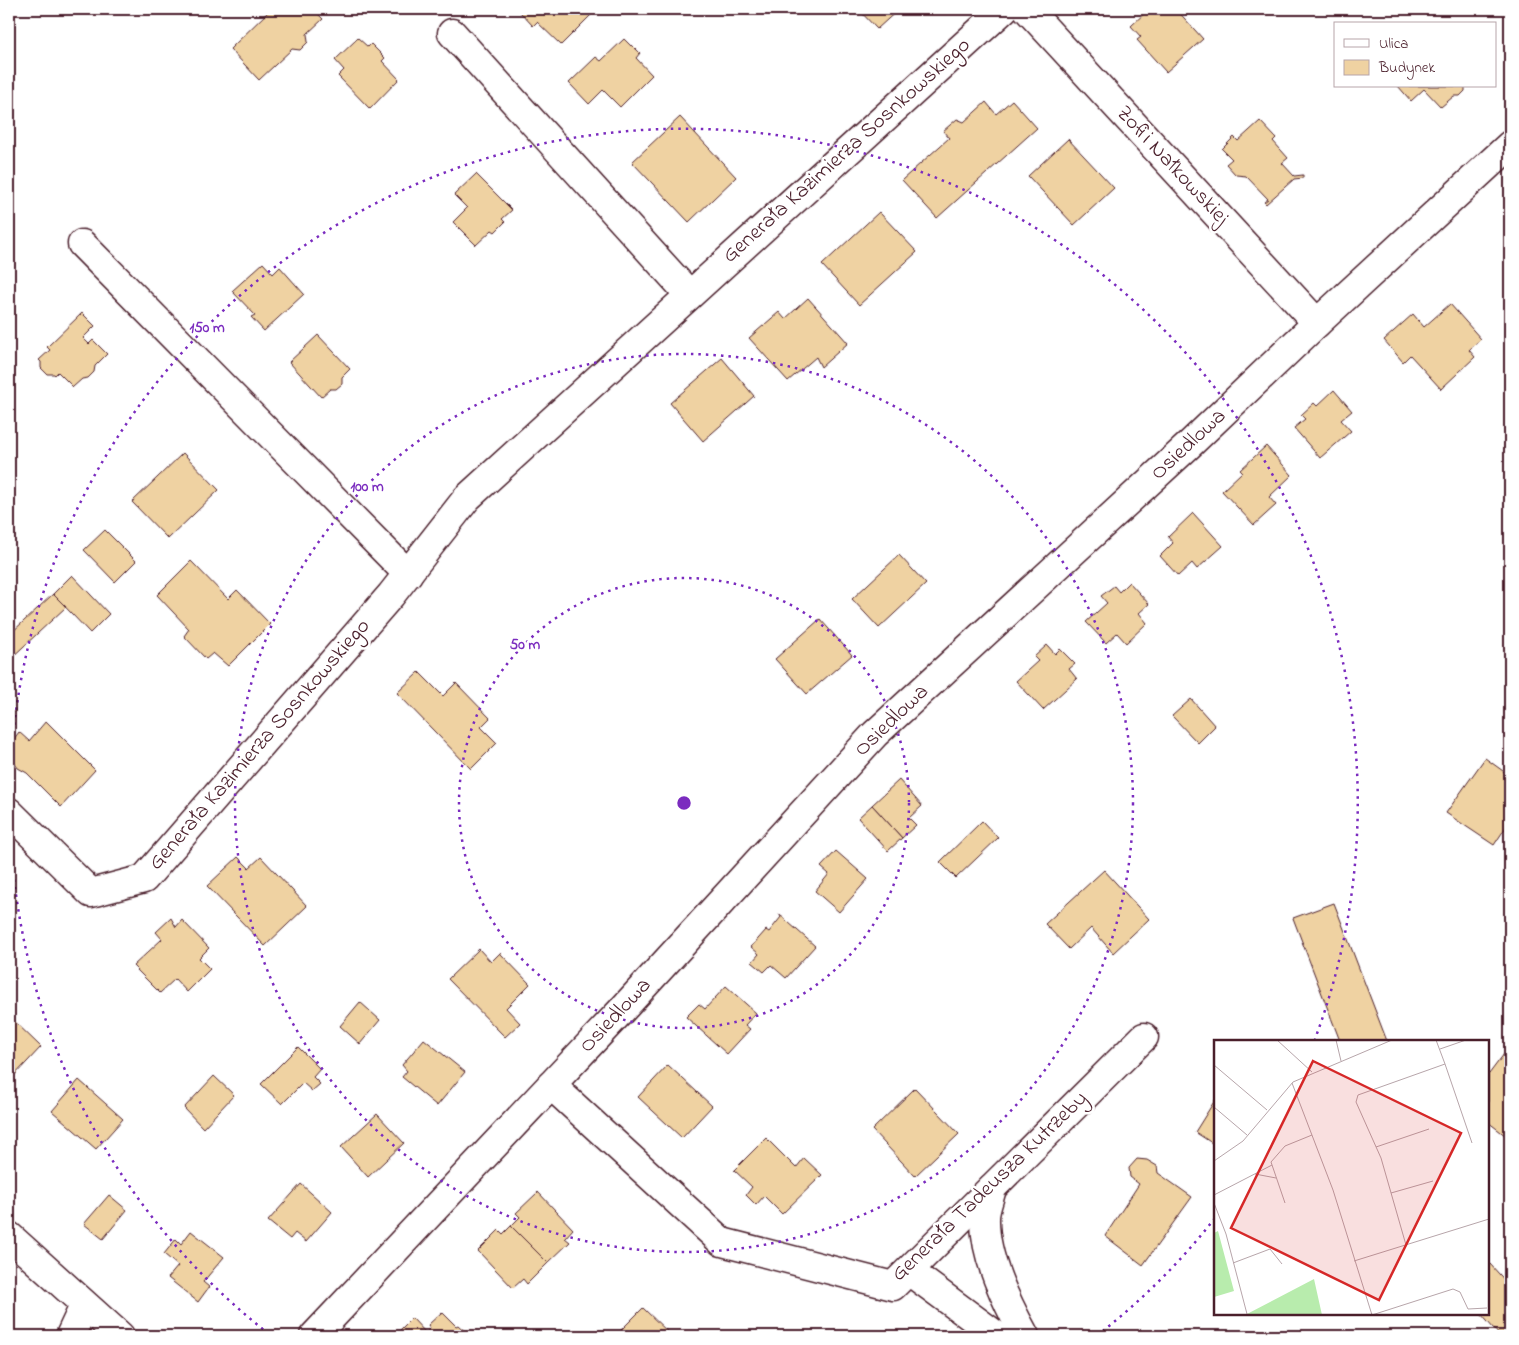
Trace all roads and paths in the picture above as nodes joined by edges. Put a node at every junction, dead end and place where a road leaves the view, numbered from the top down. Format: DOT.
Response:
graph roads {
  1 [pos="1004,9"];
  2 [pos="1027,9"];
  3 [pos="452,33"];
  4 [pos="1510,145"];
  5 [pos="82,244"];
  6 [pos="689,294"];
  7 [pos="1317,323"];
  8 [pos="408,574"];
  9 [pos="9,812"];
  10 [pos="1144,1037"];
  11 [pos="551,1085"];
  12 [pos="992,1188"];
  13 [pos="9,1236"];
  14 [pos="909,1271"];
  15 [pos="84,1306"];
  16 [pos="70,1336"];
  17 [pos="120,1336"];
  18 [pos="314,1336"];
  19 [pos="997,1336"];
  20 [pos="1025,1336"];
  1 -- 6 [label="street, Generała Kazimierza Sosnkowskiego"];
  2 -- 7 [label="street, Zofii Nałkowskiej"];
  3 -- 6 [label="street"];
  4 -- 7 [label="street, Osiedlowa"];
  5 -- 8 [label="street"];
  6 -- 8 [label="street, Generała Kazimierza Sosnkowskiego"];
  7 -- 11 [label="street, Osiedlowa"];
  8 -- 9 [label="street, Generała Kazimierza Sosnkowskiego"];
  10 -- 12 [label="street, Generała Tadeusza Kutrzeby"];
  11 -- 14 [label="street, Generała Tadeusza Kutrzeby"];
  11 -- 18 [label="street, Osiedlowa"];
  12 -- 14 [label="street, Generała Tadeusza Kutrzeby"];
  12 -- 20 [label="street"];
  13 -- 15 [label="street"];
  14 -- 19 [label="street"];
  15 -- 16 [label="street"];
  15 -- 17 [label="street"];
}
